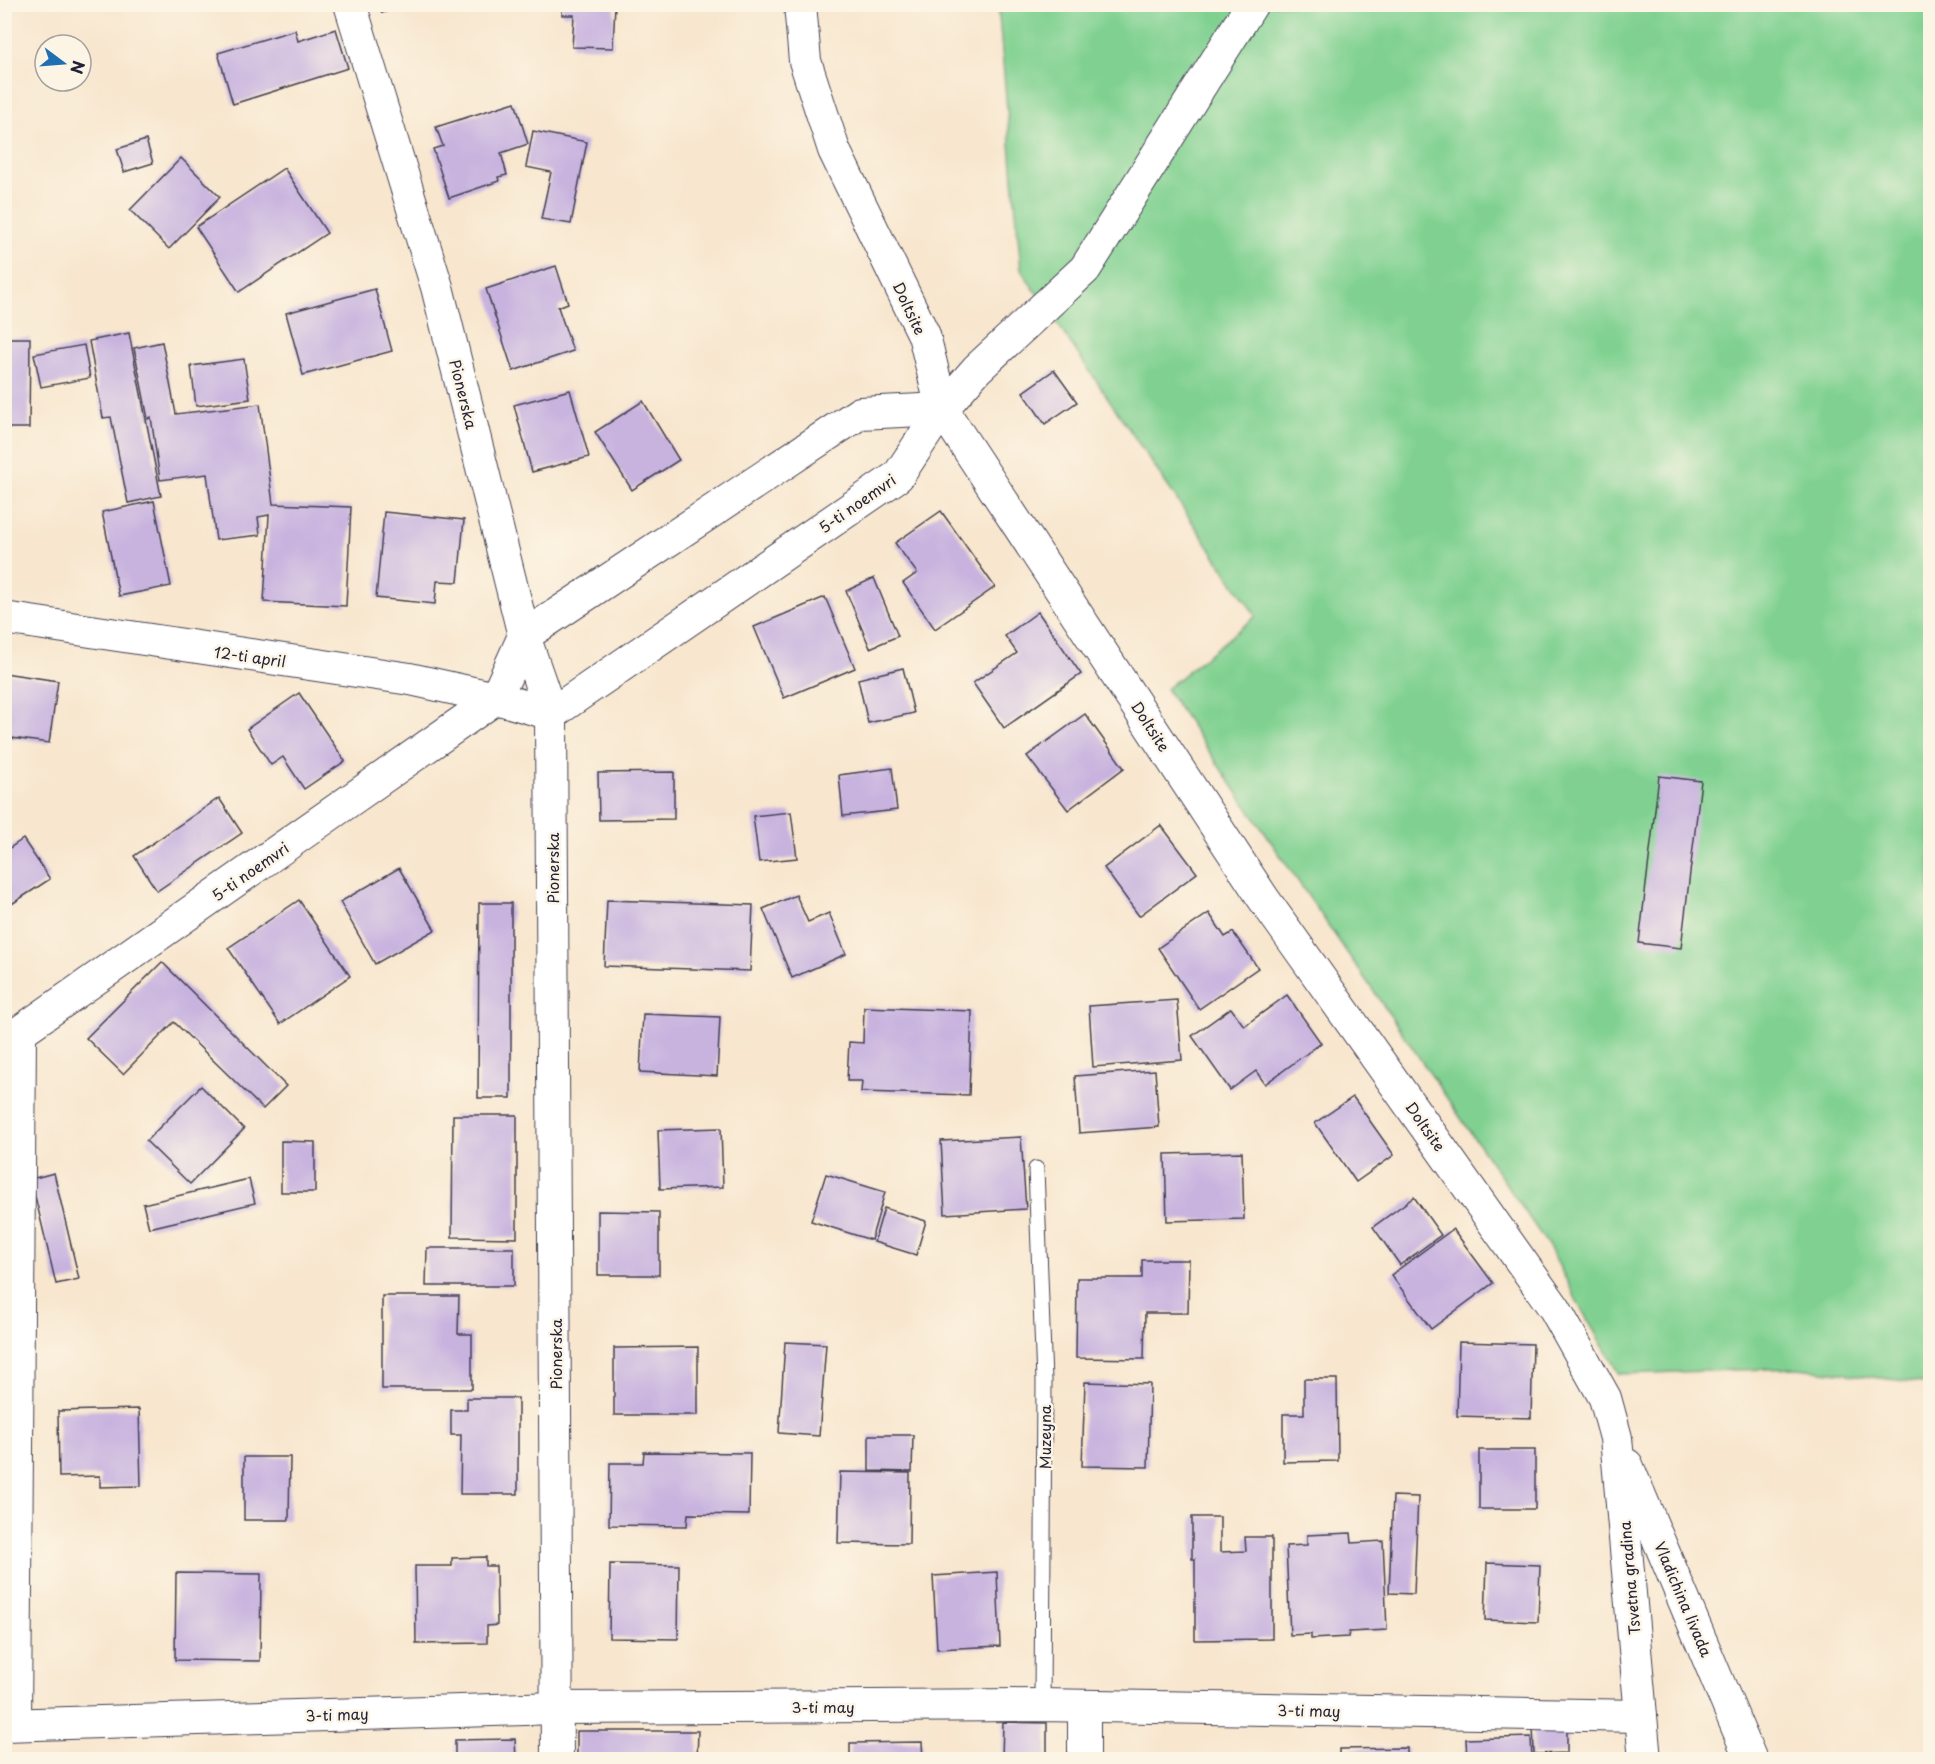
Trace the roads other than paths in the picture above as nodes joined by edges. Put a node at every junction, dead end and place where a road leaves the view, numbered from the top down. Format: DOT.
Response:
graph roads {
  1 [pos="350,4"];
  2 [pos="800,4"];
  3 [pos="1252,4"];
  4 [pos="942,409"];
  5 [pos="4,618"];
  6 [pos="524,636"];
  7 [pos="495,698"];
  8 [pos="551,714"];
  9 [pos="12,1038"];
  10 [pos="1036,1169"];
  11 [pos="1605,1398"];
  12 [pos="1616,1438"];
  13 [pos="1042,1705"];
  14 [pos="1084,1706"];
  15 [pos="557,1708"];
  16 [pos="1641,1716"];
  17 [pos="10,1725"];
  18 [pos="557,1760"];
  19 [pos="1084,1760"];
  20 [pos="1646,1760"];
  21 [pos="1751,1760"];
  1 -- 6 [label="street, Pionerska"];
  2 -- 4 [label="street, Doltsite"];
  3 -- 4 [label="street, 5-ti noemvri"];
  4 -- 6 [label="street"];
  4 -- 8 [label="street, 5-ti noemvri"];
  4 -- 11 [label="street, Doltsite"];
  5 -- 7 [label="street, 12-ti april"];
  6 -- 7 [label="street, 5-ti noemvri"];
  6 -- 8 [label="street, Pionerska"];
  7 -- 8 [label="street"];
  7 -- 9 [label="street, 5-ti noemvri"];
  8 -- 15 [label="street, Pionerska"];
  9 -- 17 [label="street"];
  10 -- 13 [label="lane, Muzeyna"];
  11 -- 12 [label="street, Tsvetna gradina"];
  12 -- 16 [label="street, Tsvetna gradina"];
  12 -- 21 [label="street, Vladichina livada"];
  13 -- 14 [label="street, 3-ti may"];
  13 -- 15 [label="street, 3-ti may"];
  14 -- 16 [label="street, 3-ti may"];
  14 -- 19 [label="street"];
  15 -- 17 [label="street, 3-ti may"];
  15 -- 18 [label="street, Pionerska"];
  16 -- 20 [label="street, Tsvetna gradina"];
}
